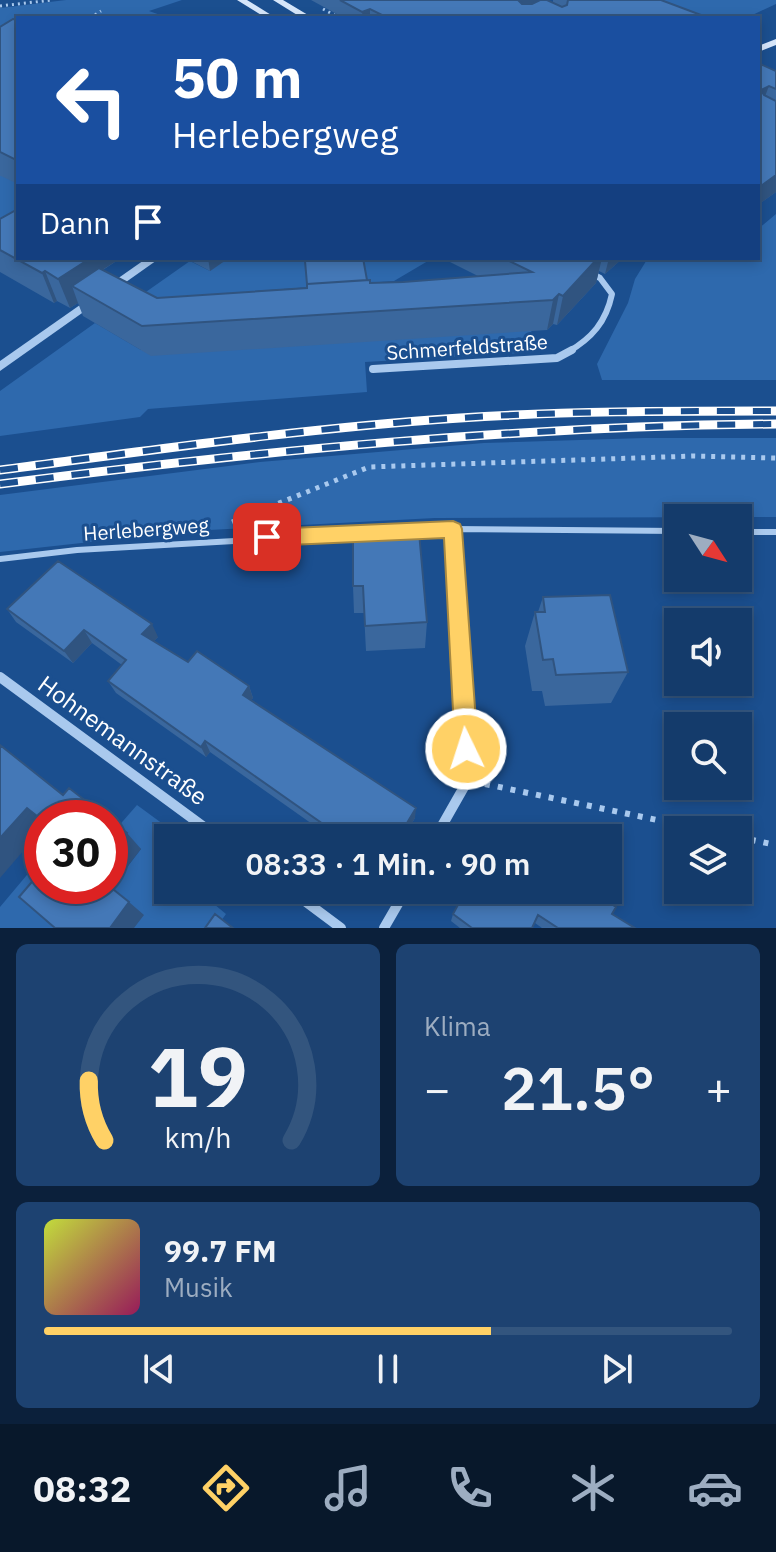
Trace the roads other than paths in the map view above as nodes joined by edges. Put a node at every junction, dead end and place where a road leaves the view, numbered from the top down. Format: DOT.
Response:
graph roads {
  1 [pos="241,0"];
  2 [pos="277,0"];
  3 [pos="269,16"];
  4 [pos="305,16"];
  5 [pos="151,260"];
  6 [pos="580,267"];
  7 [pos="113,286"];
  8 [pos="127,294"];
  9 [pos="0,367"];
  10 [pos="373,369"];
  11 [pos="453,529"];
  12 [pos="664,531"];
  13 [pos="752,532"];
  14 [pos="776,532"];
  15 [pos="377,533"];
  16 [pos="361,534"];
  17 [pos="0,559"];
  18 [pos="0,677"];
  19 [pos="200,824"];
  20 [pos="443,824"];
  21 [pos="309,904"];
  22 [pos="398,904"];
  23 [pos="341,928"];
  24 [pos="384,928"];
  1 -- 3 [label="main road"];
  2 -- 4 [label="main road"];
  5 -- 7 [label="street"];
  6 -- 10 [label="street, Schmerfeldstraße"];
  7 -- 8 [label="street"];
  7 -- 9 [label="street"];
  11 -- 12 [label="lane"];
  11 -- 15 [label="lane"];
  11 -- 20 [label="street"];
  13 -- 14 [label="lane"];
  16 -- 17 [label="lane, Herlebergweg"];
  18 -- 19 [label="street, Hohnemannstraße"];
  21 -- 23 [label="street"];
  22 -- 24 [label="street"];
}
